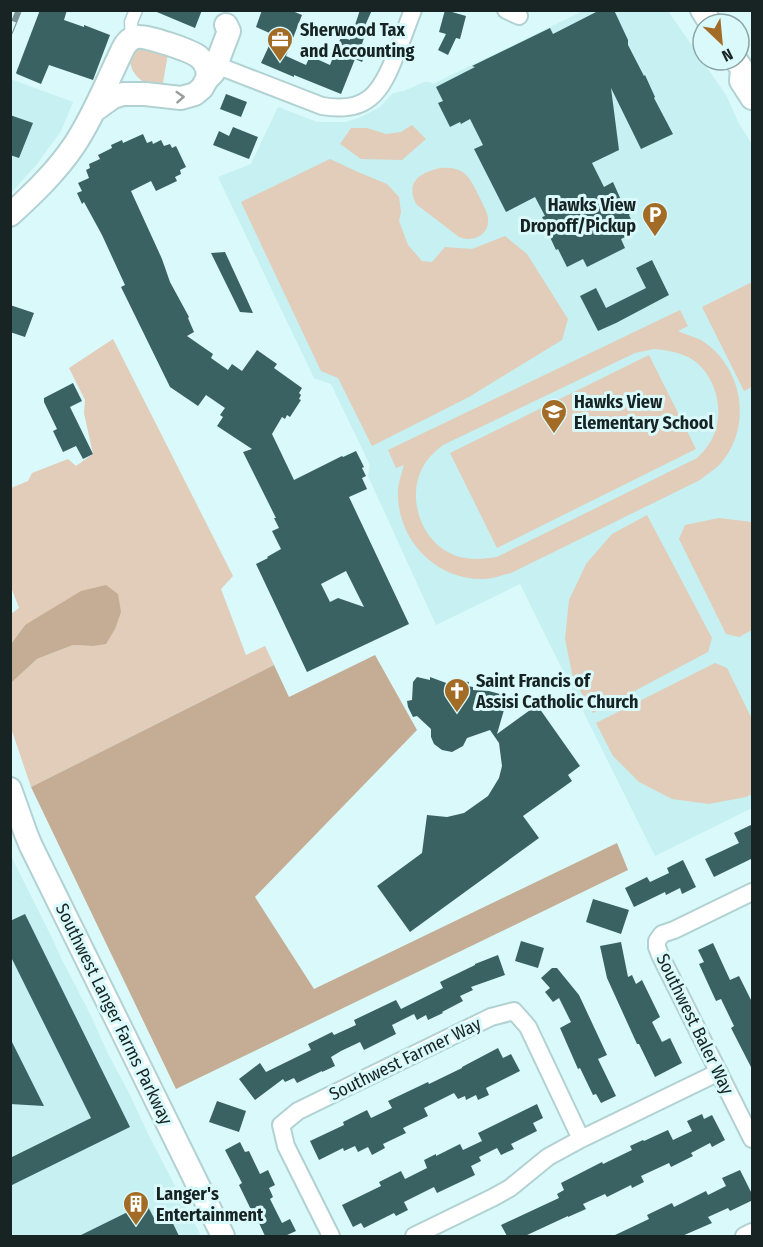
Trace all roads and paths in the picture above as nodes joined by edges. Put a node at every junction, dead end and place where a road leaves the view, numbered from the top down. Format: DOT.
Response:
graph roads {
  1 [pos="136,10"];
  2 [pos="413,10"];
  3 [pos="229,18"];
  4 [pos="132,38"];
  5 [pos="195,54"];
  6 [pos="119,57"];
  7 [pos="212,72"];
  8 [pos="740,72"];
  9 [pos="146,94"];
  10 [pos="753,98"];
  11 [pos="95,110"];
  12 [pos="10,215"];
  13 [pos="10,789"];
  14 [pos="753,892"];
  15 [pos="719,1072"];
  16 [pos="581,1139"];
  17 [pos="753,1139"];
  18 [pos="753,1232"];
  19 [pos="223,1236"];
  20 [pos="331,1236"];
  21 [pos="414,1236"];
  22 [pos="744,1236"];
  1 -- 4 [label="street"];
  2 -- 7 [label="street"];
  3 -- 5 [label="main road"];
  3 -- 7 [label="main road"];
  4 -- 5 [label="main road"];
  4 -- 6 [label="main road"];
  5 -- 7 [label="main road"];
  6 -- 9 [label="main road"];
  6 -- 11 [label="main road"];
  9 -- 7 [label="main road, one-way"];
  8 -- 10 [label="main road"];
  9 -- 11 [label="main road"];
  11 -- 12 [label="main road"];
  13 -- 19 [label="main road, Southwest Langer Farms Parkway"];
  14 -- 15 [label="street, Southwest Baler Way"];
  15 -- 16 [label="street"];
  15 -- 17 [label="street, Southwest Baler Way"];
  16 -- 20 [label="street, Southwest Farmer Way"];
  16 -- 21 [label="street"];
  18 -- 22 [label="street"];
}
